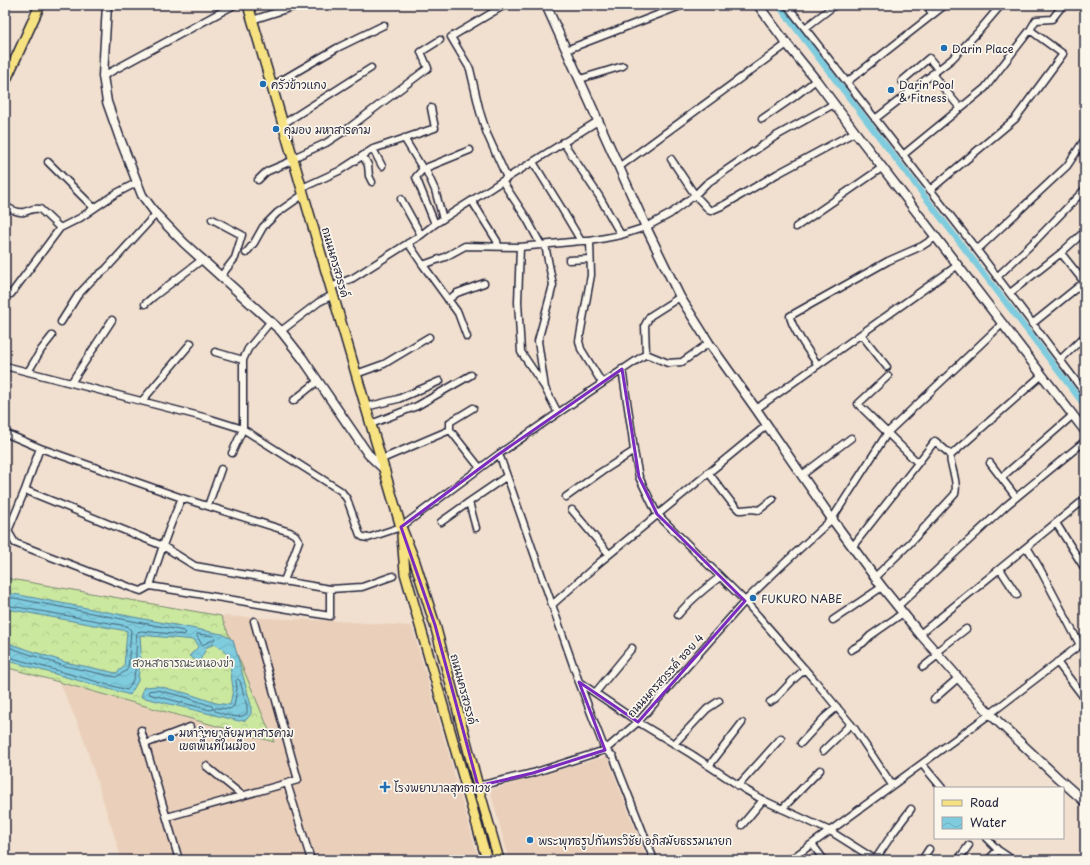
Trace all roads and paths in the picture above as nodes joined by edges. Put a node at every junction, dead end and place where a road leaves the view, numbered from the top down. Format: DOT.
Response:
graph roads {
  1 [pos="40,5"];
  2 [pos="107,5"];
  3 [pos="234,5"];
  4 [pos="248,5"];
  5 [pos="299,5"];
  6 [pos="505,5"];
  7 [pos="546,5"];
  8 [pos="683,5"];
  9 [pos="758,5"];
  10 [pos="787,5"];
  11 [pos="836,5"];
  12 [pos="927,5"];
  13 [pos="944,5"];
  14 [pos="1001,5"];
  15 [pos="1063,5"];
  16 [pos="932,14"];
  17 [pos="252,20"];
  18 [pos="384,25"];
  19 [pos="805,28"];
  20 [pos="1030,30"];
  21 [pos="440,40"];
  22 [pos="787,44"];
  23 [pos="566,50"];
  24 [pos="623,66"];
  25 [pos="371,68"];
  26 [pos="938,69"];
  27 [pos="932,74"];
  28 [pos="103,76"];
  29 [pos="580,79"];
  30 [pos="816,80"];
  31 [pos="5,82"];
  32 [pos="847,82"];
  33 [pos="272,86"];
  34 [pos="910,91"];
  35 [pos="834,104"];
  36 [pos="431,108"];
  37 [pos="960,108"];
  38 [pos="762,119"];
  39 [pos="875,119"];
  40 [pos="598,121"];
  41 [pos="283,124"];
  42 [pos="855,132"];
  43 [pos="404,138"];
  44 [pos="1085,139"];
  45 [pos="563,142"];
  46 [pos="373,149"];
  47 [pos="470,150"];
  48 [pos="903,155"];
  49 [pos="363,156"];
  50 [pos="293,159"];
  51 [pos="671,159"];
  52 [pos="48,162"];
  53 [pos="532,162"];
  54 [pos="382,166"];
  55 [pos="619,167"];
  56 [pos="882,167"];
  57 [pos="424,168"];
  58 [pos="504,179"];
  59 [pos="258,180"];
  60 [pos="372,182"];
  61 [pos="136,183"];
  62 [pos="1085,189"];
  63 [pos="930,190"];
  64 [pos="303,191"];
  65 [pos="695,195"];
  66 [pos="400,199"];
  67 [pos="472,201"];
  68 [pos="5,206"];
  69 [pos="94,208"];
  70 [pos="156,214"];
  71 [pos="212,219"];
  72 [pos="444,219"];
  73 [pos="435,224"];
  74 [pos="796,227"];
  75 [pos="60,228"];
  76 [pos="646,228"];
  77 [pos="1085,231"];
  78 [pos="621,235"];
  79 [pos="421,236"];
  80 [pos="936,238"];
  81 [pos="581,241"];
  82 [pos="590,241"];
  83 [pos="408,243"];
  84 [pos="543,245"];
  85 [pos="498,247"];
  86 [pos="520,247"];
  87 [pos="977,250"];
  88 [pos="246,253"];
  89 [pos="1061,253"];
  90 [pos="203,259"];
  91 [pos="590,259"];
  92 [pos="569,260"];
  93 [pos="423,265"];
  94 [pos="958,265"];
  95 [pos="221,276"];
  96 [pos="998,277"];
  97 [pos="484,283"];
  98 [pos="332,291"];
  99 [pos="1010,293"];
  100 [pos="11,294"];
  101 [pos="680,297"];
  102 [pos="448,300"];
  103 [pos="145,304"];
  104 [pos="112,320"];
  105 [pos="271,321"];
  106 [pos="61,322"];
  107 [pos="1003,324"];
  108 [pos="1032,324"];
  109 [pos="281,331"];
  110 [pos="862,334"];
  111 [pos="52,336"];
  112 [pos="1085,336"];
  113 [pos="430,337"];
  114 [pos="466,337"];
  115 [pos="190,343"];
  116 [pos="709,343"];
  117 [pos="215,352"];
  118 [pos="646,354"];
  119 [pos="243,360"];
  120 [pos="1060,360"];
  121 [pos="818,365"];
  122 [pos="5,366"];
  123 [pos="887,367"];
  124 [pos="622,369"];
  125 [pos="28,372"];
  126 [pos="356,374"];
  127 [pos="471,375"];
  128 [pos="1042,375"];
  129 [pos="888,376"];
  130 [pos="318,381"];
  131 [pos="440,382"];
  132 [pos="71,383"];
  133 [pos="602,383"];
  134 [pos="545,388"];
  135 [pos="1085,393"];
  136 [pos="142,401"];
  137 [pos="293,401"];
  138 [pos="366,407"];
  139 [pos="473,408"];
  140 [pos="756,409"];
  141 [pos="558,413"];
  142 [pos="1073,415"];
  143 [pos="371,424"];
  144 [pos="767,425"];
  145 [pos="243,429"];
  146 [pos="450,430"];
  147 [pos="1085,431"];
  148 [pos="888,432"];
  149 [pos="5,433"];
  150 [pos="851,438"];
  151 [pos="1085,442"];
  152 [pos="40,448"];
  153 [pos="634,451"];
  154 [pos="232,453"];
  155 [pos="499,454"];
  156 [pos="951,455"];
  157 [pos="382,459"];
  158 [pos="918,463"];
  159 [pos="990,463"];
  160 [pos="480,468"];
  161 [pos="221,469"];
  162 [pos="385,470"];
  163 [pos="708,472"];
  164 [pos="802,475"];
  165 [pos="507,476"];
  166 [pos="1002,477"];
  167 [pos="25,490"];
  168 [pos="566,497"];
  169 [pos="1016,497"];
  170 [pos="182,498"];
  171 [pos="773,498"];
  172 [pos="1085,499"];
  173 [pos="469,502"];
  174 [pos="208,506"];
  175 [pos="572,510"];
  176 [pos="657,514"];
  177 [pos="832,519"];
  178 [pos="441,522"];
  179 [pos="1056,523"];
  180 [pos="401,527"];
  181 [pos="476,528"];
  182 [pos="163,546"];
  183 [pos="852,546"];
  184 [pos="1027,547"];
  185 [pos="609,554"];
  186 [pos="416,562"];
  187 [pos="404,566"];
  188 [pos="1000,569"];
  189 [pos="1085,569"];
  190 [pos="393,576"];
  191 [pos="720,577"];
  192 [pos="875,577"];
  193 [pos="284,581"];
  194 [pos="150,586"];
  195 [pos="882,587"];
  196 [pos="330,589"];
  197 [pos="1017,595"];
  198 [pos="745,601"];
  199 [pos="552,605"];
  200 [pos="900,609"];
  201 [pos="678,615"];
  202 [pos="833,620"];
  203 [pos="254,621"];
  204 [pos="966,629"];
  205 [pos="920,634"];
  206 [pos="1082,643"];
  207 [pos="632,648"];
  208 [pos="851,650"];
  209 [pos="937,653"];
  210 [pos="1057,662"];
  211 [pos="923,667"];
  212 [pos="806,670"];
  213 [pos="958,678"];
  214 [pos="579,682"];
  215 [pos="595,693"];
  216 [pos="1085,699"];
  217 [pos="934,700"];
  218 [pos="720,701"];
  219 [pos="770,702"];
  220 [pos="837,707"];
  221 [pos="990,714"];
  222 [pos="638,722"];
  223 [pos="742,723"];
  224 [pos="851,724"];
  225 [pos="190,727"];
  226 [pos="141,730"];
  227 [pos="781,738"];
  228 [pos="801,743"];
  229 [pos="145,744"];
  230 [pos="674,744"];
  231 [pos="605,750"];
  232 [pos="823,751"];
  233 [pos="922,764"];
  234 [pos="206,766"];
  235 [pos="709,766"];
  236 [pos="820,770"];
  237 [pos="287,783"];
  238 [pos="892,785"];
  239 [pos="478,786"];
  240 [pos="738,786"];
  241 [pos="941,787"];
  242 [pos="243,796"];
  243 [pos="763,800"];
  244 [pos="1085,802"];
  245 [pos="782,809"];
  246 [pos="911,809"];
  247 [pos="167,817"];
  248 [pos="742,825"];
  249 [pos="830,831"];
  250 [pos="987,839"];
  251 [pos="812,844"];
  252 [pos="969,846"];
  253 [pos="929,849"];
  254 [pos="998,850"];
  255 [pos="1010,858"];
  256 [pos="179,860"];
  257 [pos="311,860"];
  258 [pos="486,860"];
  259 [pos="499,860"];
  260 [pos="654,860"];
  261 [pos="790,860"];
  262 [pos="824,860"];
  263 [pos="876,860"];
  264 [pos="922,860"];
  265 [pos="958,860"];
  266 [pos="988,860"];
  1 -- 31 [label="main road"];
  2 -- 28 [label="street"];
  3 -- 28 [label="street"];
  4 -- 17 [label="main road, ถนนนครสวรรค์"];
  5 -- 17 [label="street"];
  6 -- 58 [label="street"];
  7 -- 23 [label="street"];
  8 -- 23 [label="street"];
  9 -- 22 [label="street"];
  10 -- 19 [label="street"];
  11 -- 19 [label="street"];
  12 -- 16 [label="street"];
  13 -- 16 [label="street"];
  14 -- 26 [label="street"];
  15 -- 20 [label="street"];
  16 -- 32 [label="street"];
  17 -- 33 [label="main road, ถนนนครสวรรค์"];
  18 -- 33 [label="street"];
  19 -- 32 [label="street"];
  20 -- 37 [label="street"];
  20 -- 63 [label="street"];
  21 -- 50 [label="street"];
  22 -- 30 [label="street"];
  22 -- 55 [label="street"];
  23 -- 29 [label="street"];
  24 -- 29 [label="street"];
  25 -- 41 [label="street"];
  26 -- 27 [label="street"];
  26 -- 34 [label="street"];
  27 -- 34 [label="street"];
  27 -- 37 [label="street"];
  28 -- 61 [label="street"];
  29 -- 40 [label="street"];
  30 -- 35 [label="street"];
  30 -- 38 [label="street"];
  32 -- 39 [label="street"];
  33 -- 41 [label="main road, ถนนนครสวรรค์"];
  34 -- 39 [label="street"];
  35 -- 42 [label="street"];
  35 -- 65 [label="street"];
  36 -- 43 [label="street"];
  37 -- 48 [label="street"];
  39 -- 48 [label="street"];
  40 -- 45 [label="street"];
  40 -- 55 [label="street"];
  41 -- 50 [label="main road, ถนนนครสวรรค์"];
  42 -- 56 [label="street"];
  42 -- 65 [label="street"];
  43 -- 46 [label="street"];
  43 -- 57 [label="street"];
  44 -- 87 [label="street"];
  45 -- 53 [label="street"];
  45 -- 78 [label="street"];
  46 -- 49 [label="street"];
  46 -- 54 [label="street"];
  47 -- 57 [label="street"];
  48 -- 63 [label="street"];
  49 -- 60 [label="street"];
  49 -- 64 [label="street"];
  50 -- 59 [label="street"];
  50 -- 64 [label="main road, ถนนนครสวรรค์"];
  51 -- 65 [label="street"];
  52 -- 69 [label="street"];
  53 -- 58 [label="street"];
  53 -- 81 [label="street"];
  55 -- 76 [label="street"];
  56 -- 74 [label="street"];
  56 -- 80 [label="street"];
  57 -- 72 [label="street"];
  57 -- 73 [label="street"];
  58 -- 67 [label="street"];
  58 -- 84 [label="street"];
  61 -- 69 [label="street"];
  61 -- 70 [label="street"];
  62 -- 96 [label="street"];
  63 -- 87 [label="street"];
  64 -- 88 [label="street"];
  64 -- 98 [label="main road, ถนนนครสวรรค์"];
  65 -- 76 [label="street"];
  66 -- 79 [label="street"];
  67 -- 72 [label="street"];
  67 -- 85 [label="street"];
  68 -- 75 [label="street"];
  69 -- 75 [label="street"];
  70 -- 90 [label="street"];
  70 -- 106 [label="street"];
  71 -- 95 [label="street"];
  72 -- 73 [label="street"];
  73 -- 79 [label="street"];
  75 -- 100 [label="street"];
  76 -- 78 [label="street"];
  76 -- 101 [label="street"];
  77 -- 89 [label="street"];
  78 -- 82 [label="street"];
  79 -- 83 [label="street"];
  80 -- 94 [label="street"];
  80 -- 121 [label="street"];
  81 -- 82 [label="street"];
  81 -- 84 [label="street"];
  82 -- 91 [label="street"];
  83 -- 93 [label="street"];
  83 -- 98 [label="street"];
  84 -- 86 [label="street"];
  84 -- 134 [label="street"];
  85 -- 86 [label="street"];
  85 -- 93 [label="street"];
  86 -- 134 [label="street"];
  87 -- 96 [label="street"];
  89 -- 99 [label="street"];
  89 -- 108 [label="street"];
  90 -- 95 [label="street"];
  90 -- 103 [label="street"];
  91 -- 92 [label="street"];
  91 -- 133 [label="street"];
  93 -- 102 [label="street"];
  94 -- 107 [label="street"];
  94 -- 110 [label="street"];
  95 -- 105 [label="street"];
  96 -- 99 [label="street"];
  97 -- 102 [label="street"];
  98 -- 109 [label="street"];
  98 -- 126 [label="main road, ถนนนครสวรรค์"];
  99 -- 108 [label="street"];
  101 -- 116 [label="street"];
  101 -- 118 [label="street"];
  102 -- 114 [label="street"];
  104 -- 132 [label="street"];
  105 -- 109 [label="street"];
  105 -- 119 [label="street"];
  107 -- 128 [label="street"];
  107 -- 148 [label="street, ถนนนครสวรรค์ ซอย 4"];
  108 -- 120 [label="street"];
  109 -- 130 [label="street"];
  110 -- 121 [label="street"];
  110 -- 123 [label="street"];
  111 -- 125 [label="street"];
  112 -- 120 [label="street"];
  113 -- 126 [label="street"];
  115 -- 136 [label="street"];
  116 -- 118 [label="street"];
  116 -- 140 [label="street"];
  117 -- 119 [label="street"];
  118 -- 124 [label="street"];
  119 -- 145 [label="street"];
  120 -- 135 [label="street"];
  121 -- 140 [label="street"];
  122 -- 125 [label="street"];
  124 -- 133 [label="street"];
  124 -- 153 [label="street"];
  125 -- 132 [label="street"];
  126 -- 138 [label="main road, ถนนนครสวรรค์"];
  127 -- 143 [label="street"];
  128 -- 142 [label="street"];
  128 -- 156 [label="street"];
  129 -- 148 [label="street"];
  130 -- 137 [label="street"];
  130 -- 162 [label="street"];
  131 -- 138 [label="street"];
  132 -- 136 [label="street"];
  133 -- 141 [label="street"];
  134 -- 141 [label="street"];
  136 -- 145 [label="street"];
  138 -- 143 [label="main road, ถนนนครสวรรค์"];
  139 -- 146 [label="street"];
  140 -- 144 [label="street"];
  141 -- 155 [label="street"];
  142 -- 147 [label="street"];
  142 -- 166 [label="street"];
  143 -- 157 [label="main road, ถนนนครสวรรค์"];
  144 -- 163 [label="street"];
  144 -- 164 [label="street"];
  145 -- 154 [label="street"];
  145 -- 180 [label="street"];
  146 -- 157 [label="street"];
  146 -- 160 [label="street"];
  148 -- 158 [label="street"];
  148 -- 177 [label="street, ถนนนครสวรรค์ ซอย 4"];
  149 -- 152 [label="street"];
  150 -- 164 [label="street"];
  151 -- 169 [label="street"];
  152 -- 167 [label="street"];
  152 -- 170 [label="street"];
  153 -- 168 [label="street"];
  153 -- 176 [label="street"];
  155 -- 160 [label="street"];
  155 -- 165 [label="street"];
  156 -- 158 [label="street"];
  156 -- 192 [label="street"];
  157 -- 162 [label="main road, ถนนนครสวรรค์"];
  158 -- 183 [label="street"];
  159 -- 166 [label="street"];
  160 -- 180 [label="street"];
  161 -- 174 [label="street"];
  162 -- 180 [label="main road, ถนนนครสวรรค์"];
  163 -- 171 [label="street"];
  163 -- 176 [label="street"];
  164 -- 177 [label="street"];
  165 -- 173 [label="street"];
  165 -- 199 [label="street"];
  166 -- 169 [label="street"];
  167 -- 182 [label="street"];
  167 -- 194 [label="street"];
  169 -- 200 [label="street"];
  170 -- 174 [label="street"];
  170 -- 182 [label="street"];
  172 -- 179 [label="street"];
  173 -- 178 [label="street"];
  173 -- 181 [label="street"];
  174 -- 193 [label="street"];
  175 -- 185 [label="street"];
  176 -- 185 [label="street"];
  176 -- 191 [label="street"];
  177 -- 183 [label="street"];
  177 -- 198 [label="street, ถนนนครสวรรค์ ซอย 4"];
  179 -- 184 [label="street"];
  179 -- 189 [label="street"];
  180 -- 186 [label="main road, ถนนนครสวรรค์"];
  180 -- 187 [label="main road, ถนนนครสวรรค์"];
  182 -- 193 [label="street"];
  182 -- 194 [label="street"];
  183 -- 192 [label="street"];
  184 -- 188 [label="street"];
  184 -- 206 [label="street"];
  185 -- 199 [label="street"];
  186 -- 187 [label="main road"];
  186 -- 239 [label="main road, ถนนนครสวรรค์"];
  187 -- 258 [label="main road, ถนนนครสวรรค์"];
  188 -- 197 [label="street"];
  188 -- 205 [label="street"];
  190 -- 196 [label="street"];
  191 -- 198 [label="street"];
  191 -- 201 [label="street"];
  192 -- 195 [label="street"];
  193 -- 196 [label="street"];
  194 -- 196 [label="street"];
  195 -- 200 [label="street"];
  195 -- 202 [label="street"];
  198 -- 212 [label="street"];
  198 -- 222 [label="street, ถนนนครสวรรค์ ซอย 4"];
  199 -- 214 [label="street"];
  200 -- 205 [label="street"];
  200 -- 208 [label="street"];
  203 -- 237 [label="street"];
  204 -- 209 [label="street"];
  205 -- 209 [label="street"];
  206 -- 210 [label="street"];
  207 -- 215 [label="street"];
  209 -- 211 [label="street"];
  209 -- 213 [label="street"];
  210 -- 216 [label="street"];
  210 -- 221 [label="street"];
  212 -- 219 [label="street"];
  212 -- 220 [label="street"];
  213 -- 217 [label="street"];
  213 -- 221 [label="street"];
  214 -- 215 [label="street"];
  214 -- 231 [label="street"];
  215 -- 222 [label="street"];
  218 -- 230 [label="street"];
  220 -- 224 [label="street"];
  220 -- 228 [label="street"];
  221 -- 233 [label="street"];
  221 -- 244 [label="street"];
  222 -- 230 [label="street"];
  222 -- 231 [label="street, ถนนนครสวรรค์ ซอย 4"];
  223 -- 235 [label="street"];
  224 -- 232 [label="street"];
  224 -- 238 [label="street"];
  225 -- 229 [label="street"];
  226 -- 229 [label="street"];
  227 -- 240 [label="street"];
  229 -- 247 [label="street"];
  230 -- 235 [label="street"];
  231 -- 239 [label="street, ถนนนครสวรรค์ ซอย 4"];
  231 -- 260 [label="street"];
  233 -- 238 [label="street"];
  233 -- 241 [label="street"];
  234 -- 242 [label="street"];
  235 -- 240 [label="street"];
  236 -- 245 [label="street"];
  237 -- 242 [label="street"];
  237 -- 257 [label="street"];
  238 -- 249 [label="street"];
  239 -- 259 [label="main road, ถนนนครสวรรค์"];
  240 -- 243 [label="street"];
  242 -- 247 [label="street"];
  243 -- 245 [label="street"];
  243 -- 248 [label="street"];
  245 -- 249 [label="street"];
  246 -- 263 [label="street"];
  247 -- 256 [label="street"];
  249 -- 251 [label="street"];
  249 -- 263 [label="street"];
  250 -- 254 [label="street"];
  251 -- 261 [label="street"];
  251 -- 262 [label="street"];
  252 -- 265 [label="street"];
  253 -- 264 [label="street"];
  254 -- 255 [label="street"];
  254 -- 266 [label="street"];
}
